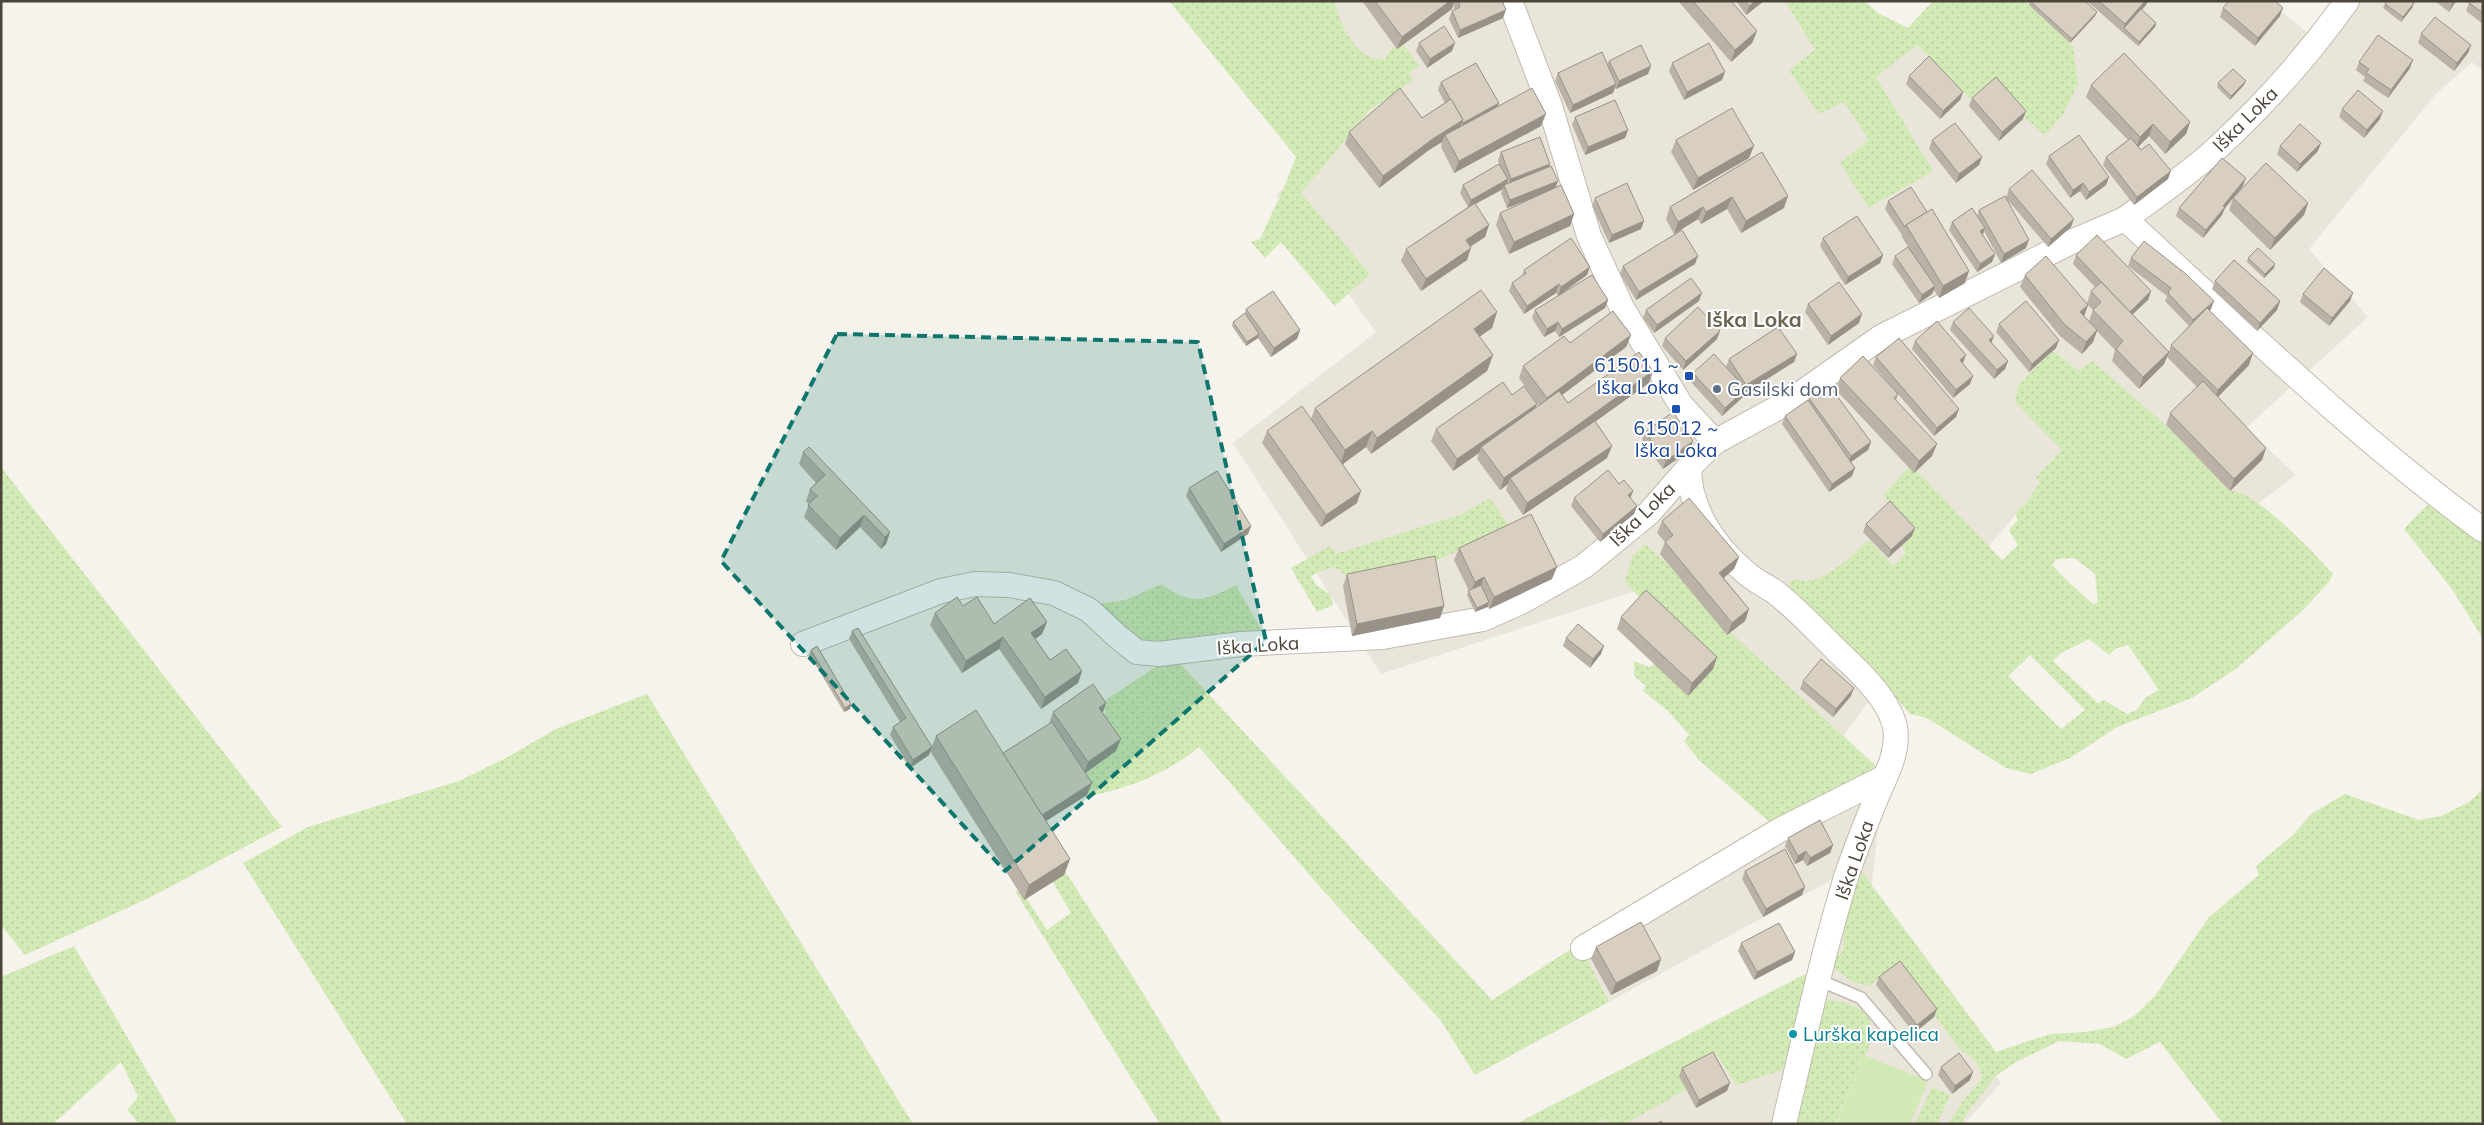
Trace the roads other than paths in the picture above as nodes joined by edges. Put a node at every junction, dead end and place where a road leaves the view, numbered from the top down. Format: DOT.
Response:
graph roads {
  1 [pos="1510,1"];
  2 [pos="2347,1"];
  3 [pos="2126,219"];
  4 [pos="1715,442"];
  5 [pos="1689,468"];
  6 [pos="2483,530"];
  7 [pos="803,644"];
  8 [pos="1883,778"];
  9 [pos="1583,948"];
  10 [pos="1819,980"];
  11 [pos="1926,1074"];
  12 [pos="1784,1124"];
  1 -- 4 [label="street"];
  2 -- 3 [label="street, Iška Loka"];
  3 -- 4 [label="street, Iška Loka"];
  3 -- 6 [label="street"];
  4 -- 5 [label="street, Iška Loka"];
  5 -- 7 [label="street, Iška Loka"];
  5 -- 8 [label="street, Iška Loka"];
  8 -- 9 [label="street"];
  8 -- 10 [label="street, Iška Loka"];
  10 -- 11 [label="lane"];
  10 -- 12 [label="street, Iška Loka"];
}
